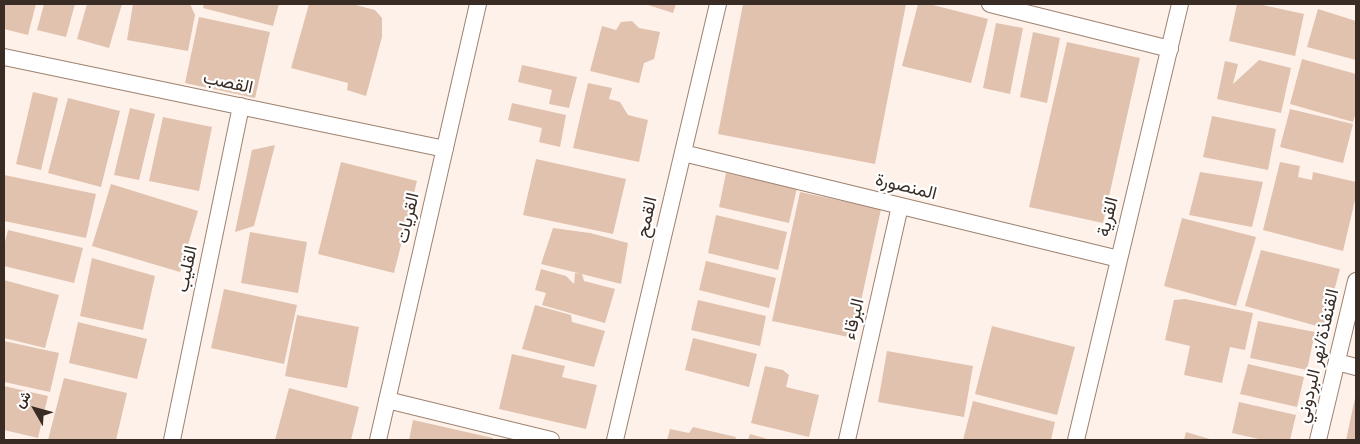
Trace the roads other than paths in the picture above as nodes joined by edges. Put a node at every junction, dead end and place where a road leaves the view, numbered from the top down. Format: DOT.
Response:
graph roads {
  1 [pos="478,4"];
  2 [pos="718,4"];
  3 [pos="990,4"];
  4 [pos="1180,4"];
  5 [pos="1170,49"];
  6 [pos="4,59"];
  7 [pos="241,106"];
  8 [pos="445,149"];
  9 [pos="683,153"];
  10 [pos="900,206"];
  11 [pos="1119,259"];
  12 [pos="1356,281"];
  13 [pos="1337,362"];
  14 [pos="1356,367"];
  15 [pos="387,400"];
  16 [pos="172,440"];
  17 [pos="378,440"];
  18 [pos="551,440"];
  19 [pos="615,440"];
  20 [pos="847,440"];
  21 [pos="1076,440"];
  22 [pos="1318,440"];
  1 -- 8 [label="street, القريات"];
  2 -- 9 [label="street, القمح"];
  3 -- 5 [label="street"];
  4 -- 5 [label="street, القرية"];
  5 -- 11 [label="street, القرية"];
  6 -- 7 [label="street, القصب"];
  7 -- 8 [label="street, القصب"];
  7 -- 16 [label="street, القليب"];
  8 -- 15 [label="street, القريات"];
  9 -- 10 [label="street, المنصورة"];
  9 -- 19 [label="street, القمح"];
  10 -- 11 [label="street, المنصورة"];
  10 -- 20 [label="street, البرقاء"];
  11 -- 21 [label="street, القرية"];
  12 -- 13 [label="street, القنفذة/نهر البردوني"];
  13 -- 14 [label="street"];
  13 -- 22 [label="street, القنفذة/نهر البردوني"];
  15 -- 17 [label="street, القريات"];
  15 -- 18 [label="street"];
}
